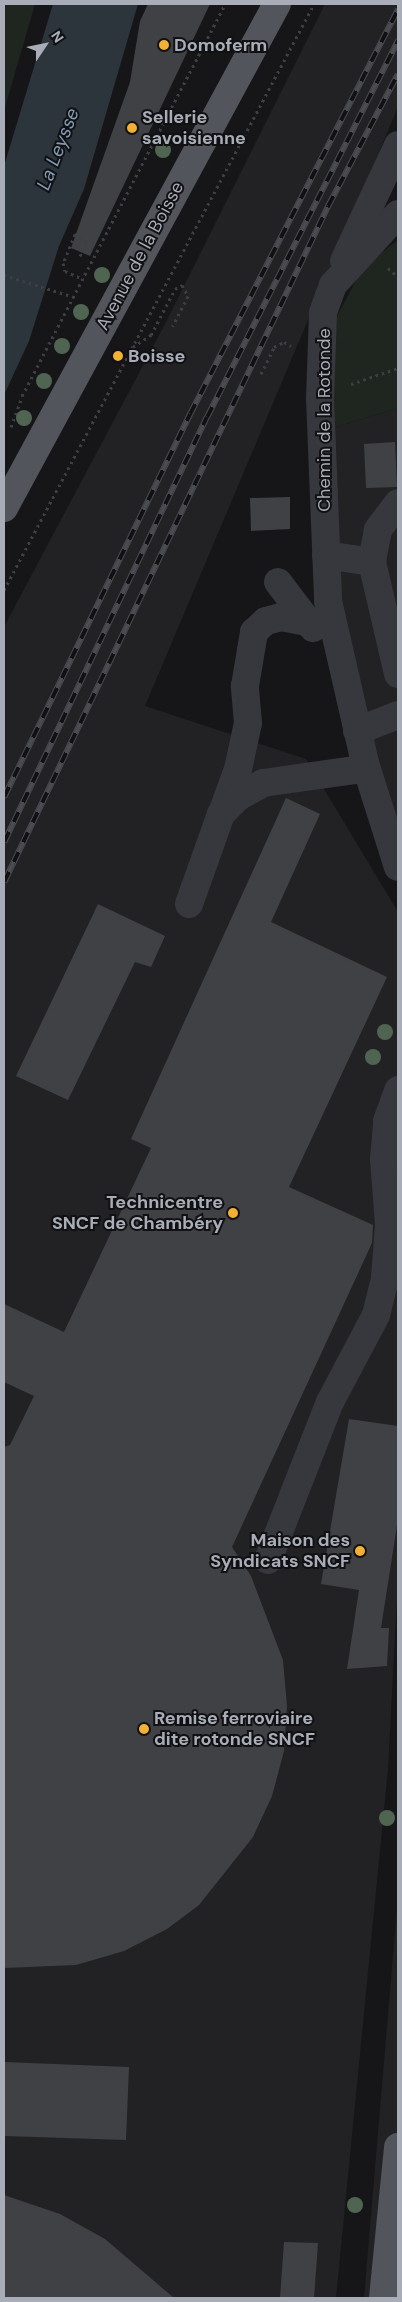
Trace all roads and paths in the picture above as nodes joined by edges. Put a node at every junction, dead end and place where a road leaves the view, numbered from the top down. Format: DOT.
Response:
graph roads {
  1 [pos="225,4"];
  2 [pos="277,4"];
  3 [pos="314,4"];
  4 [pos="398,145"];
  5 [pos="398,214"];
  6 [pos="80,256"];
  7 [pos="4,275"];
  8 [pos="333,285"];
  9 [pos="74,297"];
  10 [pos="174,326"];
  11 [pos="132,347"];
  12 [pos="294,353"];
  13 [pos="398,368"];
  14 [pos="262,374"];
  15 [pos="347,386"];
  16 [pos="398,503"];
  17 [pos="4,508"];
  18 [pos="326,556"];
  19 [pos="372,562"];
  20 [pos="278,582"];
  21 [pos="4,590"];
  22 [pos="306,622"];
  23 [pos="337,652"];
  24 [pos="398,674"];
  25 [pos="398,715"];
  26 [pos="357,731"];
  27 [pos="365,763"];
  28 [pos="221,814"];
  29 [pos="398,867"];
  30 [pos="189,904"];
  31 [pos="398,1090"];
  32 [pos="268,1560"];
  33 [pos="398,2146"];
  34 [pos="383,2298"];
  1 -- 6 [label="path"];
  2 -- 17 [label="main road, Avenue de la Boisse"];
  3 -- 11 [label="path"];
  4 -- 8 [label="street"];
  5 -- 8 [label="street, Chemin de la Rotonde"];
  7 -- 9 [label="path"];
  8 -- 18 [label="street, Chemin de la Rotonde"];
  10 -- 11 [label="path"];
  11 -- 21 [label="path"];
  12 -- 14 [label="path"];
  13 -- 15 [label="path"];
  16 -- 19 [label="street"];
  18 -- 19 [label="street"];
  18 -- 23 [label="street, Chemin de la Rotonde"];
  19 -- 24 [label="street"];
  20 -- 22 [label="street"];
  22 -- 23 [label="street"];
  22 -- 28 [label="street"];
  23 -- 26 [label="street, Chemin de la Rotonde"];
  25 -- 26 [label="street"];
  26 -- 27 [label="street, Chemin de la Rotonde"];
  27 -- 28 [label="street"];
  27 -- 29 [label="street, Chemin de la Rotonde"];
  28 -- 30 [label="street"];
  31 -- 32 [label="street"];
  33 -- 34 [label="main road"];
}
